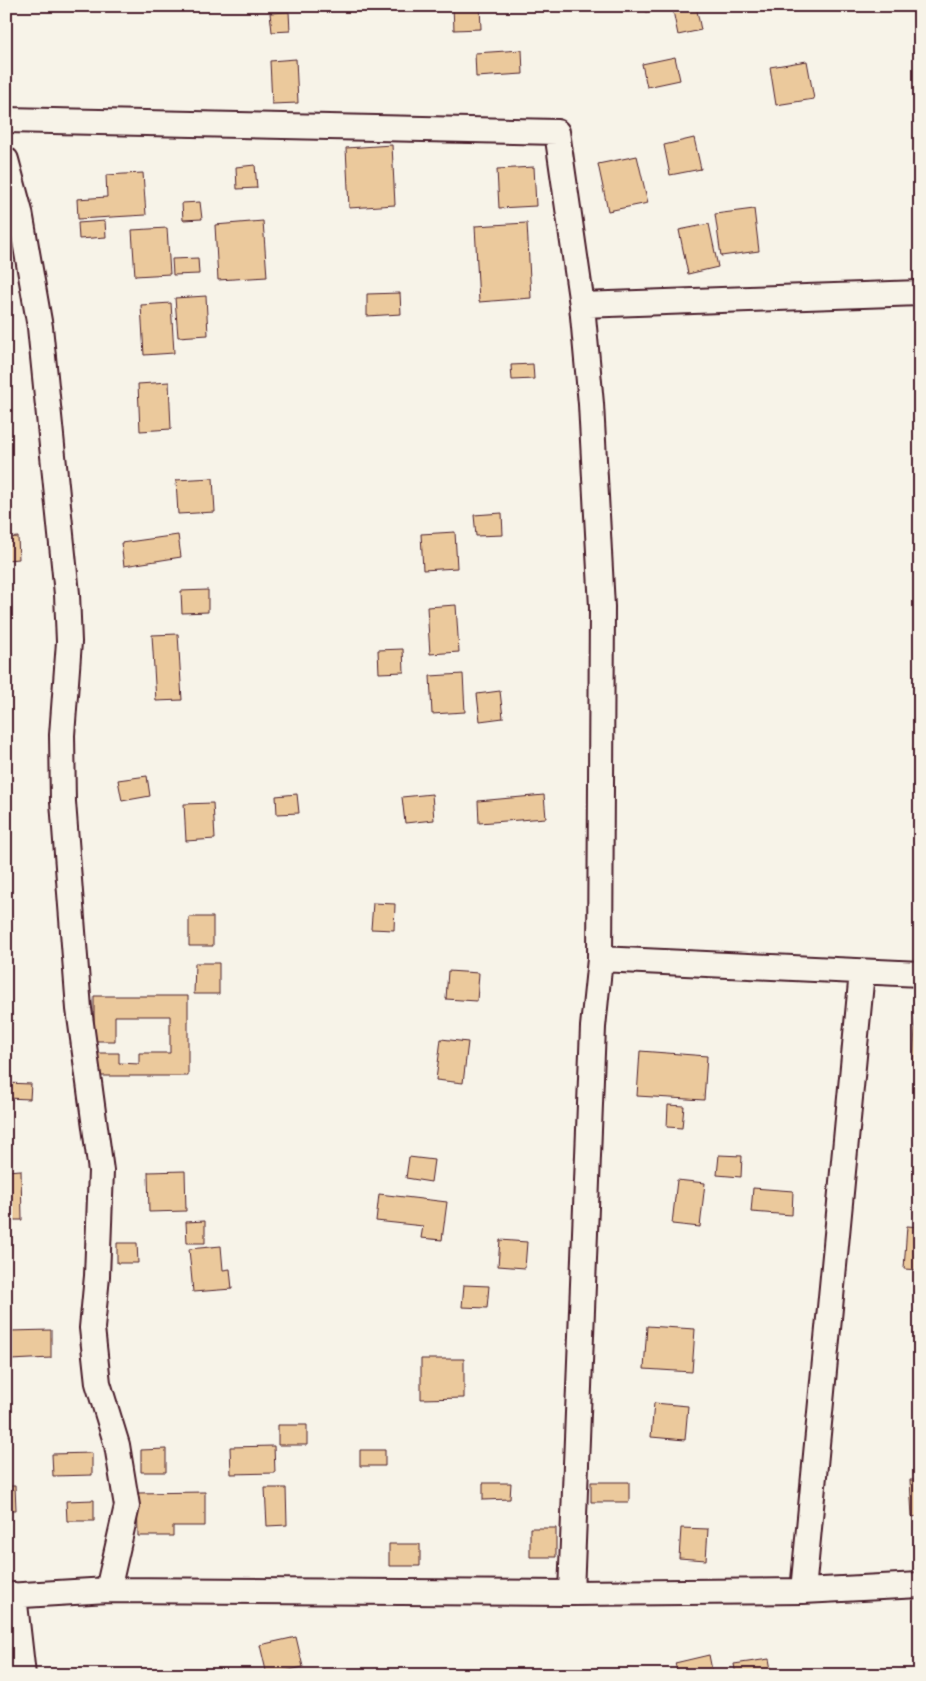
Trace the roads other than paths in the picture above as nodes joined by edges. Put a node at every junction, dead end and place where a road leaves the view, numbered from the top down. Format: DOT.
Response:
graph roads {
  1 [pos="6,120"];
  2 [pos="6,160"];
  3 [pos="13,212"];
  4 [pos="920,294"];
  5 [pos="582,305"];
  6 [pos="600,959"];
  7 [pos="862,972"];
  8 [pos="920,974"];
  9 [pos="920,1585"];
  10 [pos="108,1590"];
  11 [pos="803,1591"];
  12 [pos="571,1593"];
  13 [pos="10,1596"];
  14 [pos="23,1675"];
  1 -- 5 [label="street"];
  2 -- 3 [label="street"];
  3 -- 10 [label="street"];
  4 -- 5 [label="street"];
  5 -- 6 [label="street"];
  6 -- 7 [label="street"];
  6 -- 12 [label="street"];
  7 -- 8 [label="street"];
  7 -- 11 [label="street"];
  9 -- 11 [label="street"];
  10 -- 12 [label="street"];
  10 -- 13 [label="street"];
  11 -- 12 [label="street"];
  13 -- 14 [label="street"];
}
